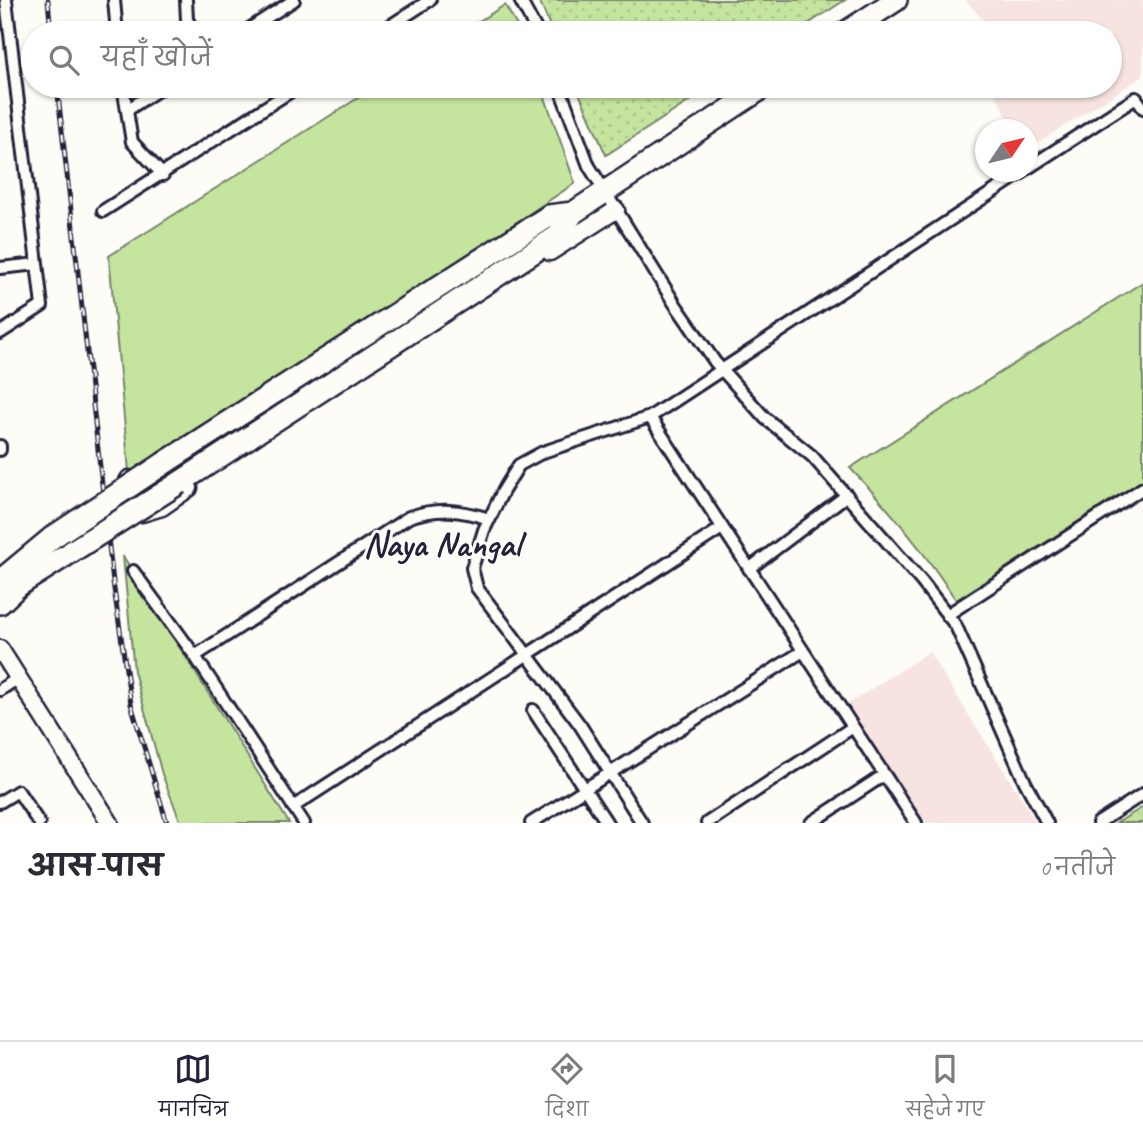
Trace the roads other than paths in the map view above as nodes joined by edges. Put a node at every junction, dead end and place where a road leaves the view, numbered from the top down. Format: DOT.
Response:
graph roads {
  1 [pos="6,0"];
  2 [pos="114,0"];
  3 [pos="186,0"];
  4 [pos="294,0"];
  5 [pos="430,0"];
  6 [pos="520,0"];
  7 [pos="896,0"];
  8 [pos="116,21"];
  9 [pos="188,21"];
  10 [pos="262,21"];
  11 [pos="398,21"];
  12 [pos="531,21"];
  13 [pos="864,21"];
  14 [pos="125,98"];
  15 [pos="146,98"];
  16 [pos="281,98"];
  17 [pos="564,98"];
  18 [pos="747,98"];
  19 [pos="1143,108"];
  20 [pos="127,110"];
  21 [pos="1038,162"];
  22 [pos="163,175"];
  23 [pos="1008,182"];
  24 [pos="604,191"];
  25 [pos="616,210"];
  26 [pos="103,212"];
  27 [pos="548,237"];
  28 [pos="37,264"];
  29 [pos="0,268"];
  30 [pos="0,333"];
  31 [pos="721,368"];
  32 [pos="650,417"];
  33 [pos="1143,488"];
  34 [pos="847,495"];
  35 [pos="490,519"];
  36 [pos="722,528"];
  37 [pos="749,569"];
  38 [pos="132,571"];
  39 [pos="0,581"];
  40 [pos="0,603"];
  41 [pos="947,615"];
  42 [pos="0,649"];
  43 [pos="803,651"];
  44 [pos="527,655"];
  45 [pos="195,656"];
  46 [pos="18,678"];
  47 [pos="0,690"];
  48 [pos="533,710"];
  49 [pos="853,727"];
  50 [pos="611,772"];
  51 [pos="884,775"];
  52 [pos="584,789"];
  53 [pos="1143,794"];
  54 [pos="0,802"];
  55 [pos="293,807"];
  56 [pos="39,823"];
  57 [pos="110,823"];
  58 [pos="304,823"];
  59 [pos="531,823"];
  60 [pos="607,823"];
  61 [pos="642,823"];
  62 [pos="707,823"];
  63 [pos="811,823"];
  64 [pos="916,823"];
  65 [pos="1047,823"];
  66 [pos="1098,823"];
  1 -- 28 [label="street"];
  2 -- 8 [label="street"];
  3 -- 9 [label="street"];
  4 -- 10 [label="street"];
  5 -- 11 [label="street"];
  6 -- 12 [label="street"];
  7 -- 13 [label="highway"];
  14 -- 20 [label="street"];
  15 -- 20 [label="street"];
  16 -- 22 [label="street"];
  17 -- 24 [label="street"];
  18 -- 24 [label="highway"];
  19 -- 21 [label="street"];
  20 -- 22 [label="street"];
  22 -- 26 [label="street"];
  23 -- 31 [label="street"];
  24 -- 25 [label="street"];
  24 -- 27 [label="highway"];
  25 -- 27 [label="street"];
  25 -- 31 [label="street"];
  27 -- 27 [label="street"];
  27 -- 39 [label="highway, bridge"];
  27 -- 40 [label="highway, bridge"];
  28 -- 29 [label="street"];
  28 -- 30 [label="street"];
  31 -- 32 [label="street"];
  31 -- 34 [label="street"];
  32 -- 35 [label="street"];
  32 -- 36 [label="street"];
  33 -- 41 [label="street"];
  34 -- 37 [label="street"];
  34 -- 41 [label="street"];
  35 -- 44 [label="street"];
  35 -- 45 [label="street"];
  36 -- 37 [label="street"];
  36 -- 44 [label="street"];
  37 -- 43 [label="street"];
  38 -- 45 [label="street"];
  41 -- 65 [label="street"];
  42 -- 46 [label="street"];
  43 -- 49 [label="street"];
  43 -- 50 [label="street"];
  44 -- 50 [label="street"];
  44 -- 55 [label="street"];
  45 -- 55 [label="street"];
  46 -- 47 [label="street"];
  46 -- 57 [label="street"];
  48 -- 52 [label="street"];
  49 -- 51 [label="street"];
  49 -- 62 [label="street"];
  50 -- 52 [label="street"];
  50 -- 61 [label="street"];
  51 -- 63 [label="street"];
  51 -- 64 [label="street"];
  52 -- 59 [label="street"];
  52 -- 60 [label="street"];
  53 -- 66 [label="street"];
  54 -- 56 [label="street"];
  55 -- 58 [label="street"];
}
